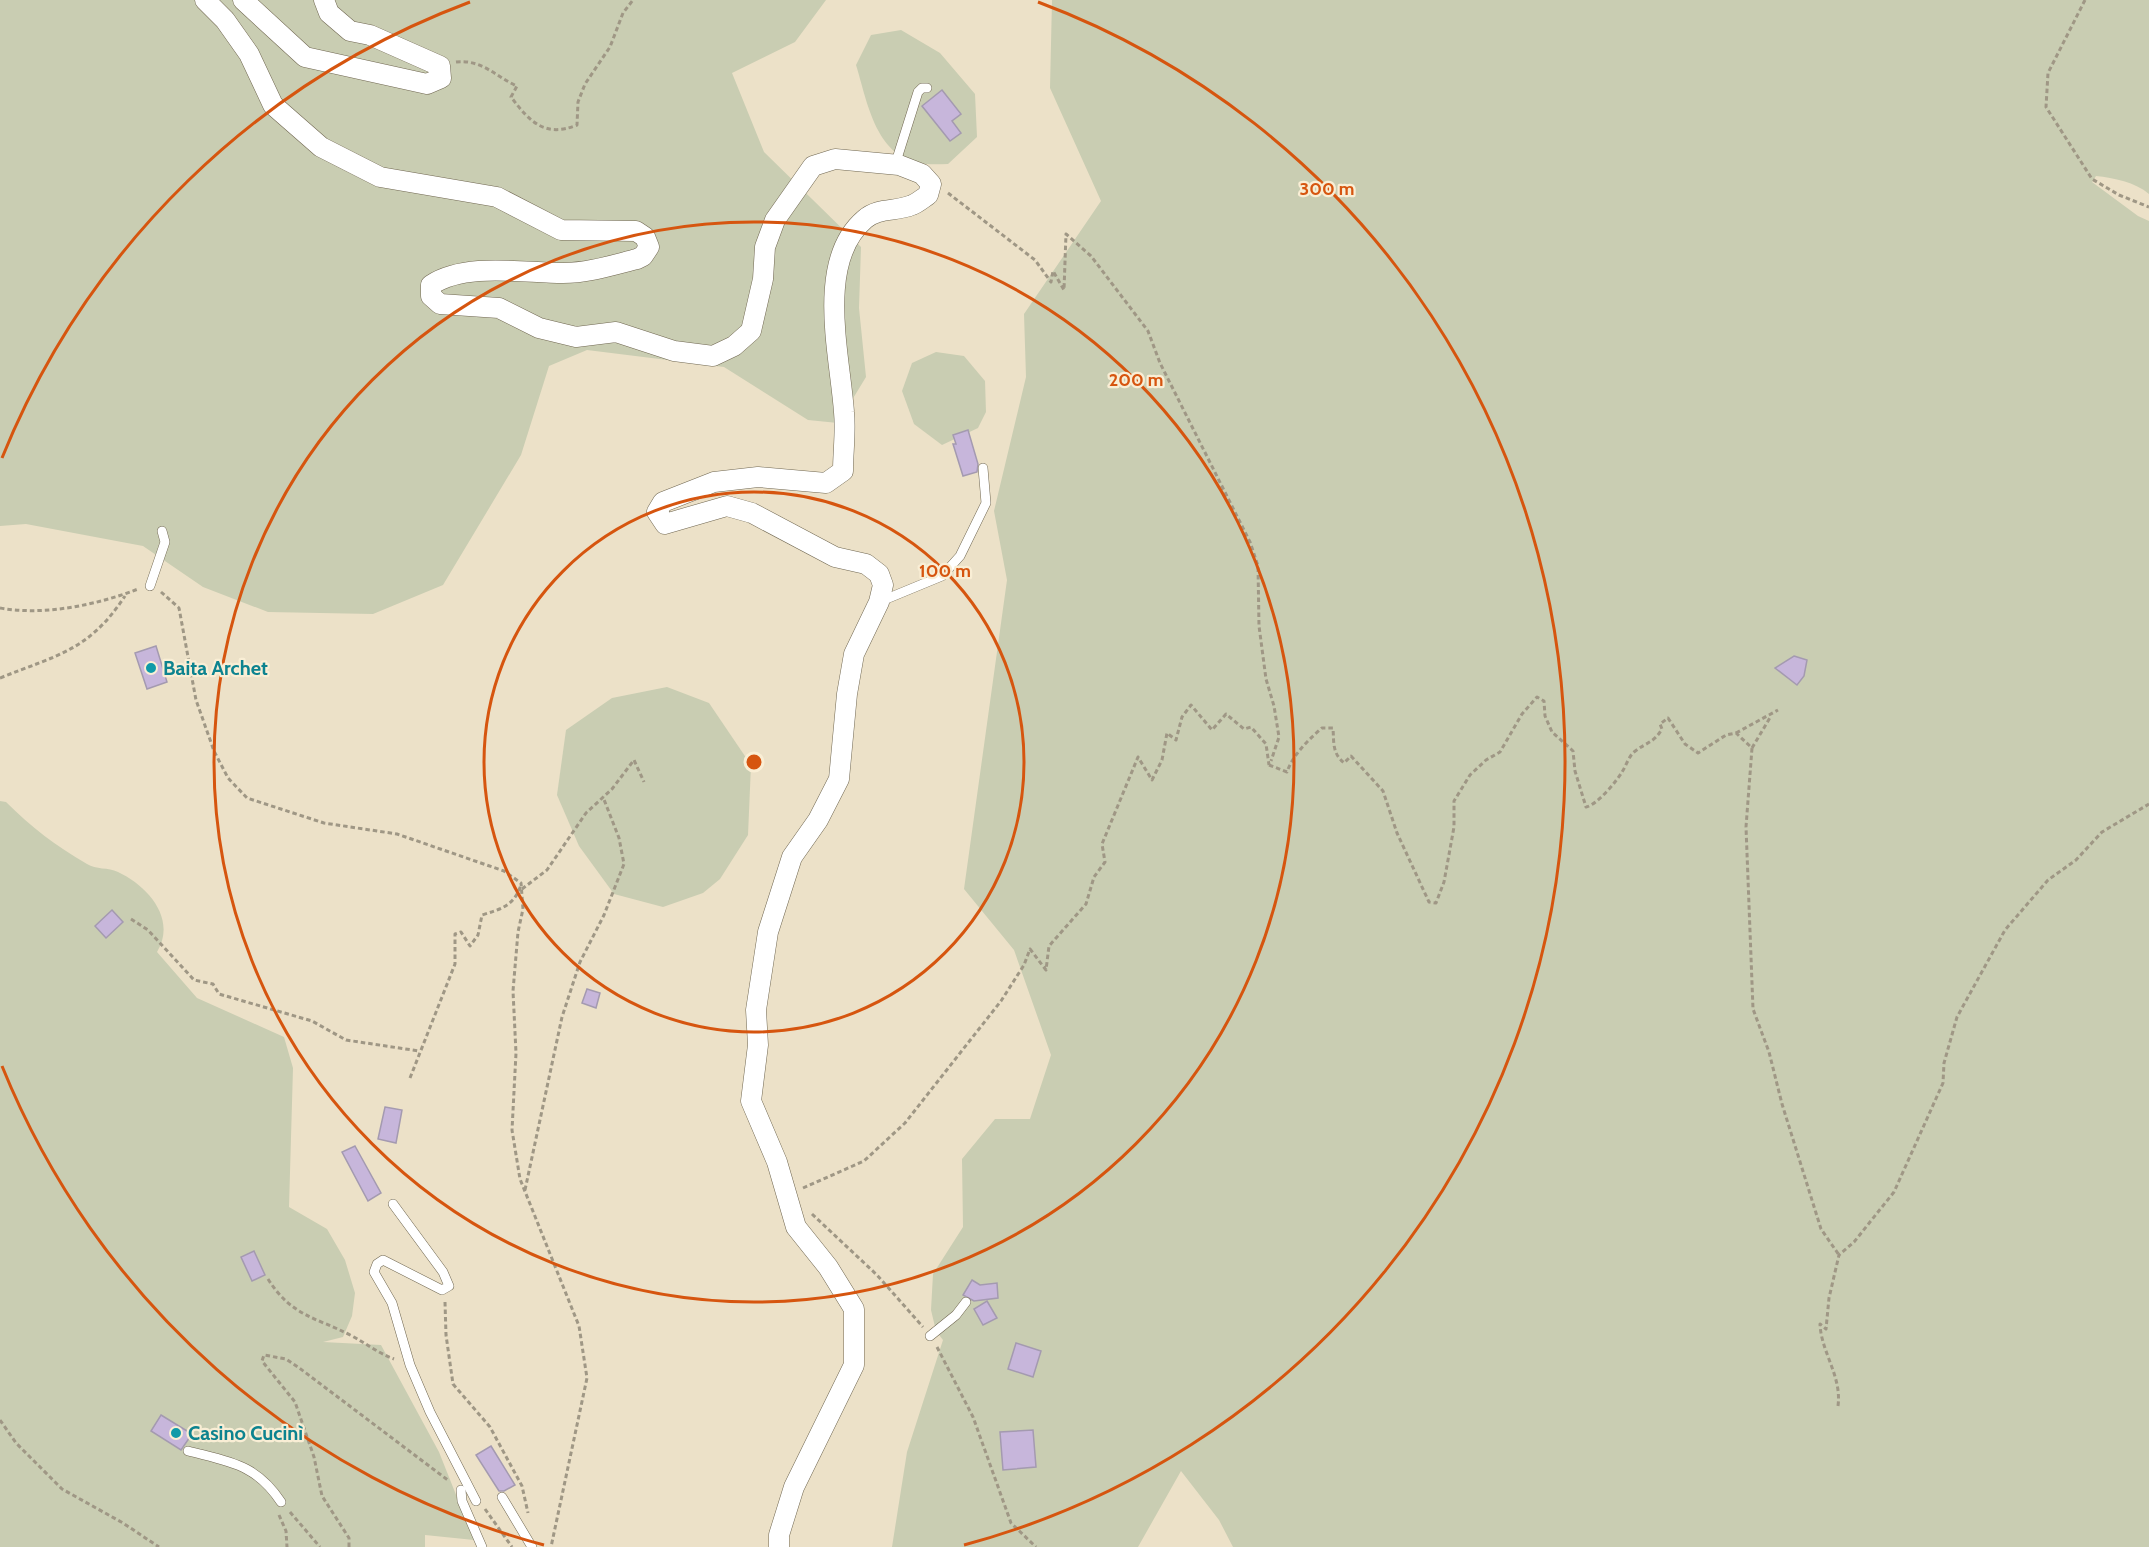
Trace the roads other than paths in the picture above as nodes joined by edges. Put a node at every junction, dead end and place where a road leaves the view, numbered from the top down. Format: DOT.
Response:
graph roads {
  1 [pos="204,0"];
  2 [pos="243,0"];
  3 [pos="324,0"];
  4 [pos="927,88"];
  5 [pos="895,165"];
  6 [pos="983,468"];
  7 [pos="162,531"];
  8 [pos="150,586"];
  9 [pos="879,602"];
  10 [pos="393,1204"];
  11 [pos="966,1302"];
  12 [pos="930,1336"];
  13 [pos="188,1451"];
  14 [pos="461,1490"];
  15 [pos="502,1497"];
  16 [pos="476,1501"];
  17 [pos="281,1502"];
  18 [pos="482,1547"];
  19 [pos="532,1547"];
  20 [pos="779,1547"];
  1 -- 5 [label="street"];
  2 -- 3 [label="street"];
  4 -- 5 [label="lane"];
  5 -- 9 [label="street"];
  6 -- 9 [label="lane"];
  7 -- 8 [label="lane"];
  9 -- 20 [label="street"];
  10 -- 16 [label="lane"];
  11 -- 12 [label="lane"];
  13 -- 17 [label="lane"];
  14 -- 18 [label="lane"];
  15 -- 19 [label="lane"];
}
